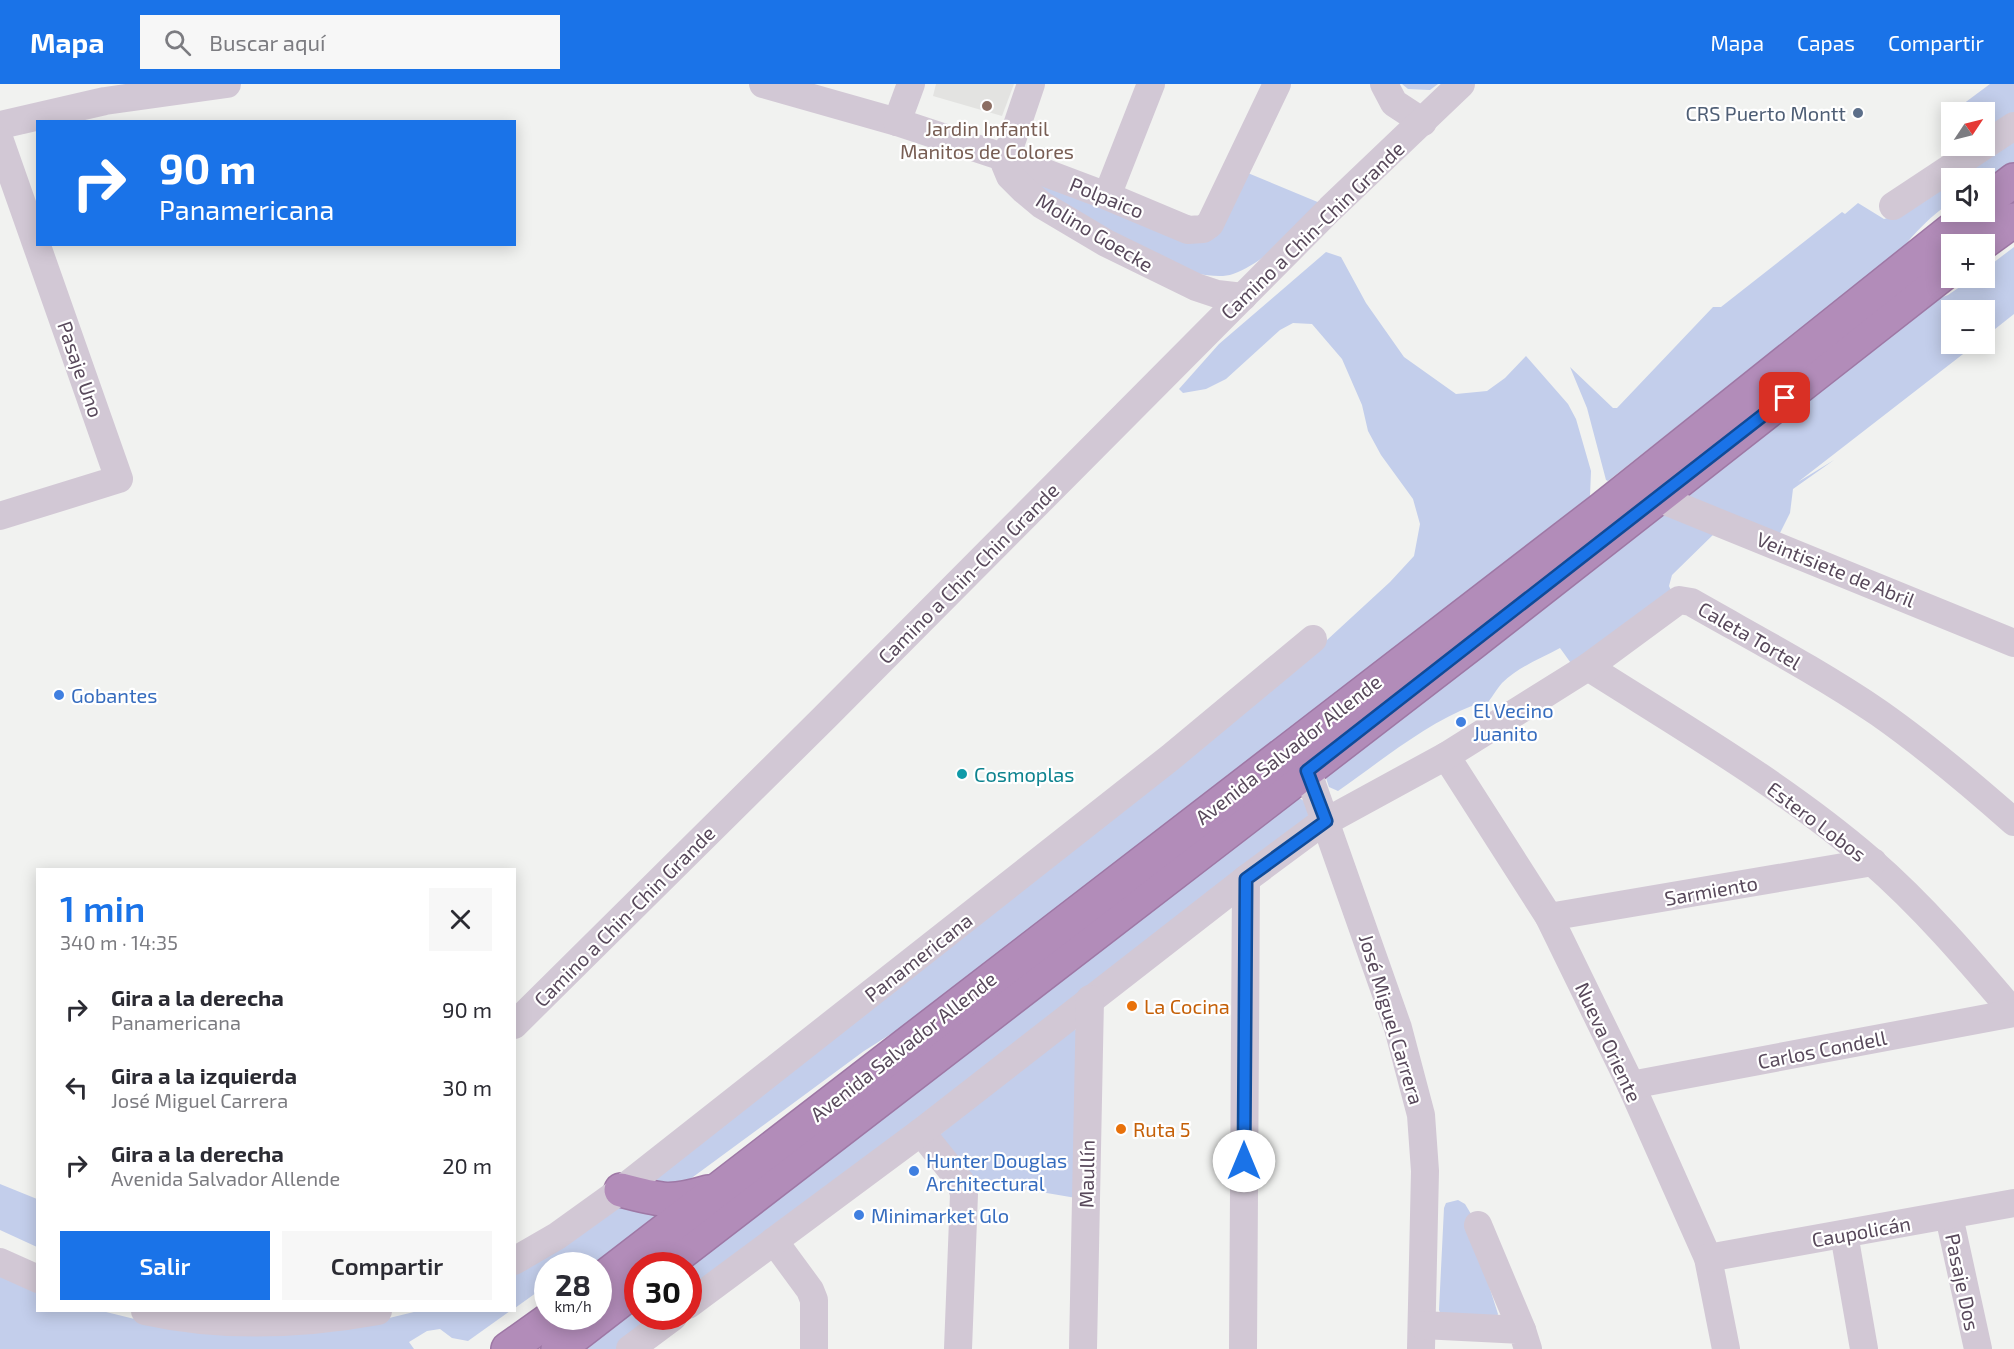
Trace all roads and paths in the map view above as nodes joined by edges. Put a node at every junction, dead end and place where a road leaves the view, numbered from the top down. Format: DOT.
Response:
graph roads {
  1 [pos="227,84"];
  2 [pos="763,84"];
  3 [pos="911,84"];
  4 [pos="1031,84"];
  5 [pos="1151,84"];
  6 [pos="1277,84"];
  7 [pos="1384,84"];
  8 [pos="1461,84"];
  9 [pos="795,88"];
  10 [pos="897,122"];
  11 [pos="1423,122"];
  12 [pos="0,125"];
  13 [pos="2014,126"];
  14 [pos="0,141"];
  15 [pos="1006,158"];
  16 [pos="2014,180"];
  17 [pos="1995,195"];
  18 [pos="1107,196"];
  19 [pos="1893,206"];
  20 [pos="2014,220"];
  21 [pos="1961,222"];
  22 [pos="1995,234"];
  23 [pos="36,243"];
  24 [pos="37,246"];
  25 [pos="1941,276"];
  26 [pos="1243,297"];
  27 [pos="1658,498"];
  28 [pos="0,516"];
  29 [pos="1313,639"];
  30 [pos="2014,643"];
  31 [pos="1588,667"];
  32 [pos="1446,756"];
  33 [pos="1307,771"];
  34 [pos="1326,821"];
  35 [pos="2014,822"];
  36 [pos="1873,862"];
  37 [pos="1246,879"];
  38 [pos="1549,917"];
  39 [pos="1090,999"];
  40 [pos="2014,1013"];
  41 [pos="516,1023"];
  42 [pos="1630,1085"];
  43 [pos="921,1132"];
  44 [pos="718,1189"];
  45 [pos="621,1190"];
  46 [pos="2014,1203"];
  47 [pos="1949,1216"];
  48 [pos="1478,1225"];
  49 [pos="1844,1234"];
  50 [pos="774,1241"];
  51 [pos="682,1252"];
  52 [pos="1708,1258"];
  53 [pos="516,1260"];
  54 [pos="0,1262"];
  55 [pos="612,1271"];
  56 [pos="36,1277"];
  57 [pos="702,1295"];
  58 [pos="624,1298"];
  59 [pos="149,1312"];
  60 [pos="372,1312"];
  61 [pos="221,1316"];
  62 [pos="535,1330"];
  63 [pos="656,1330"];
  64 [pos="1421,1337"];
  65 [pos="1525,1339"];
  66 [pos="508,1349"];
  67 [pos="558,1349"];
  68 [pos="630,1349"];
  69 [pos="814,1349"];
  70 [pos="958,1349"];
  71 [pos="1083,1349"];
  72 [pos="1243,1349"];
  73 [pos="1726,1349"];
  74 [pos="1864,1349"];
  75 [pos="1978,1349"];
  1 -- 12 [label="street"];
  2 -- 9 [label="street, Polpaico"];
  3 -- 10 [label="street"];
  4 -- 15 [label="street"];
  5 -- 18 [label="street"];
  6 -- 18 [label="street, Polpaico"];
  7 -- 11 [label="street"];
  8 -- 11 [label="street, Camino a Chin-Chin Grande"];
  9 -- 10 [label="street, Polpaico"];
  10 -- 15 [label="street, Polpaico"];
  11 -- 26 [label="street, Camino a Chin-Chin Grande"];
  13 -- 19 [label="street"];
  14 -- 23 [label="street, Pasaje Uno"];
  15 -- 18 [label="street, Polpaico"];
  15 -- 26 [label="street, Molino Goecke"];
  16 -- 17 [label="highway"];
  20 -- 22 [label="highway"];
  21 -- 44 [label="highway, Avenida Salvador Allende"];
  24 -- 28 [label="street, Pasaje Uno"];
  25 -- 27 [label="highway, Avenida Salvador Allende"];
  26 -- 41 [label="street, Camino a Chin-Chin Grande"];
  27 -- 30 [label="street, Veintisiete de Abril"];
  27 -- 33 [label="highway, Avenida Salvador Allende"];
  29 -- 45 [label="street, Panamericana"];
  31 -- 32 [label="street, Caleta Tortel"];
  31 -- 35 [label="street, Caleta Tortel"];
  31 -- 36 [label="street, Estero Lobos"];
  32 -- 34 [label="street"];
  32 -- 38 [label="street, Nueva Oriente"];
  33 -- 34 [label="street, José Miguel Carrera"];
  33 -- 51 [label="highway, Avenida Salvador Allende"];
  34 -- 37 [label="street"];
  34 -- 64 [label="street, José Miguel Carrera"];
  36 -- 38 [label="street, Sarmiento"];
  36 -- 40 [label="street, Estero Lobos"];
  37 -- 39 [label="street"];
  37 -- 72 [label="street"];
  38 -- 42 [label="street, Nueva Oriente"];
  39 -- 43 [label="street"];
  39 -- 71 [label="street, Maullín"];
  40 -- 42 [label="street, Carlos Condell"];
  42 -- 52 [label="street, Nueva Oriente"];
  43 -- 50 [label="street"];
  43 -- 70 [label="street"];
  44 -- 45 [label="highway"];
  44 -- 55 [label="highway, Avenida Salvador Allende"];
  45 -- 53 [label="street, Panamericana"];
  46 -- 47 [label="street, Caupolicán"];
  47 -- 49 [label="street, Caupolicán"];
  47 -- 75 [label="street, Pasaje Dos"];
  48 -- 65 [label="street"];
  49 -- 52 [label="street, Caupolicán"];
  49 -- 74 [label="street"];
  50 -- 57 [label="street"];
  50 -- 69 [label="street"];
  52 -- 73 [label="street, Nueva Oriente"];
  54 -- 56 [label="street"];
  58 -- 67 [label="highway"];
  59 -- 61 [label="street"];
  60 -- 61 [label="street"];
  62 -- 66 [label="highway"];
  63 -- 68 [label="street"];
  64 -- 65 [label="street"];
}
